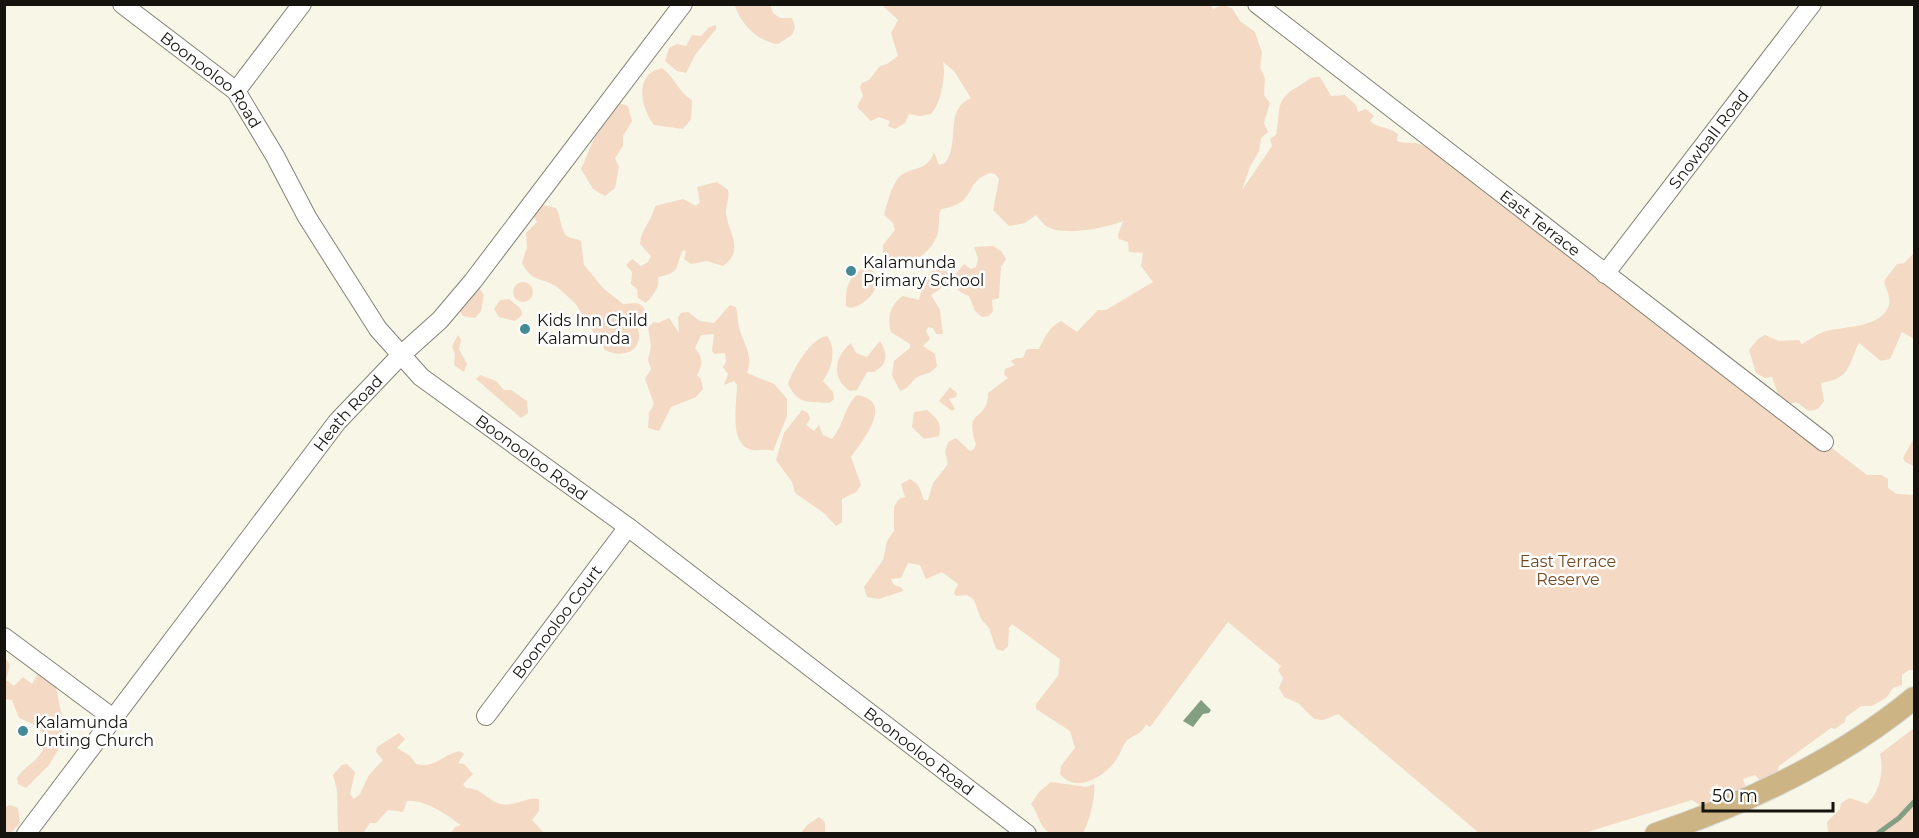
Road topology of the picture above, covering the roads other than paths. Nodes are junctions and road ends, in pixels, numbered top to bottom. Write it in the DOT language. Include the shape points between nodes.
graph roads {
  1 [pos="122,4"];
  2 [pos="302,4"];
  3 [pos="683,4"];
  4 [pos="1812,4"];
  5 [pos="1268,8"];
  6 [pos="236,91"];
  7 [pos="1605,274"];
  8 [pos="401,355"];
  9 [pos="1824,442"];
  10 [pos="628,527"];
  11 [pos="4,637"];
  12 [pos="1914,698"];
  13 [pos="486,716"];
  14 [pos="113,718"];
  15 [pos="26,834"];
  16 [pos="1027,834"];
  17 [pos="1656,834"];
  1 -- 6 [label="street, Boonooloo Road"];
  2 -- 6 [label="street"];
  3 -- 8 [label="street, Heath Road" via="473,281 440,320"];
  4 -- 7 [label="street, Snowball Road"];
  5 -- 7 [label="street, East Terrace"];
  6 -- 8 [label="street, Boonooloo Road" via="307,217 378,329"];
  7 -- 9 [label="street, East Terrace"];
  8 -- 10 [label="street, Boonooloo Road" via="449,400"];
  8 -- 14 [label="street, Heath Road" via="337,422"];
  10 -- 13 [label="street, Boonooloo Court"];
  10 -- 16 [label="street, Boonooloo Road"];
  11 -- 14 [label="street"];
  12 -- 17 [label="main road" via="1842,748 1781,782"];
  14 -- 15 [label="street, Heath Road"];
}
